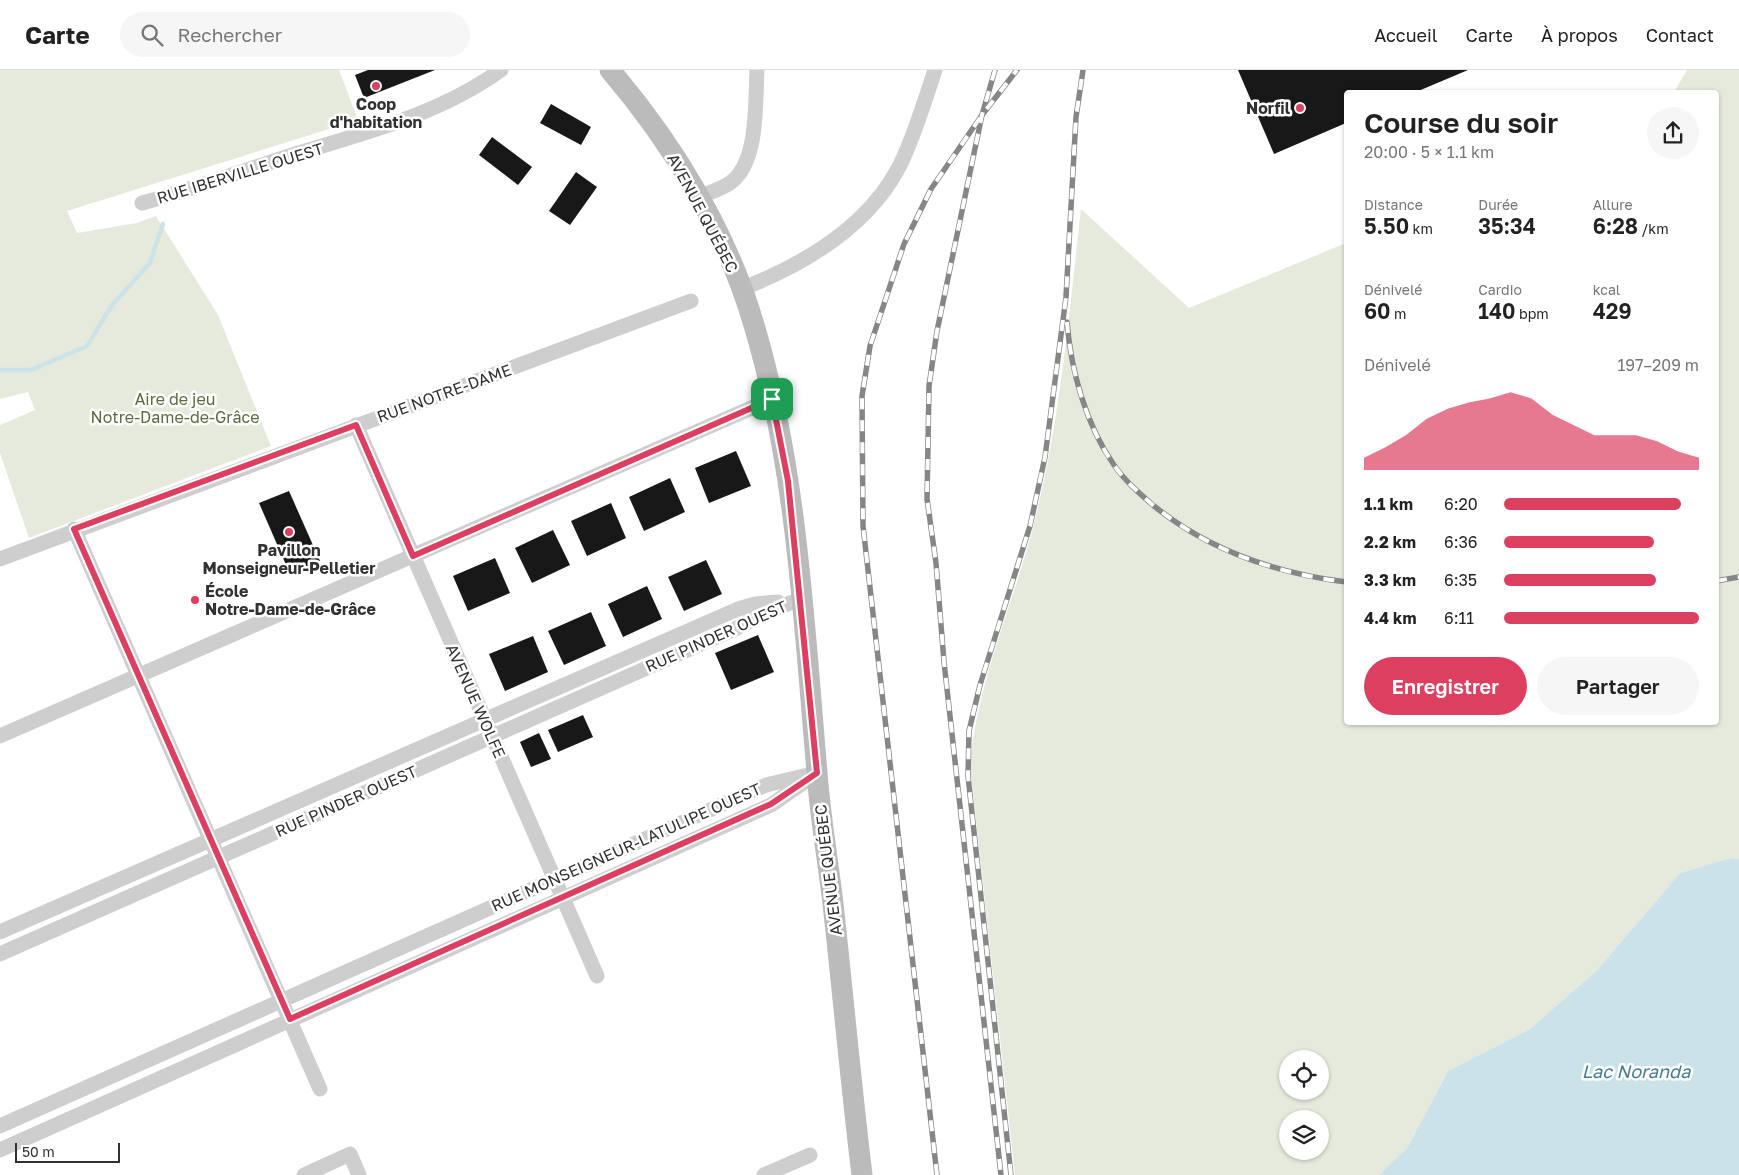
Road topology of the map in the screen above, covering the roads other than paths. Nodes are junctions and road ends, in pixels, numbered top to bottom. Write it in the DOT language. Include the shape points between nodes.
graph roads {
  1 [pos="501,70"];
  2 [pos="610,70"];
  3 [pos="757,70"];
  4 [pos="934,70"];
  5 [pos="698,197"];
  6 [pos="142,203"];
  7 [pos="741,289"];
  8 [pos="691,301"];
  9 [pos="772,399"];
  10 [pos="356,425"];
  11 [pos="74,529"];
  12 [pos="413,556"];
  13 [pos="0,559"];
  14 [pos="801,599"];
  15 [pos="138,676"];
  16 [pos="484,720"];
  17 [pos="0,736"];
  18 [pos="491,736"];
  19 [pos="817,773"];
  20 [pos="210,840"];
  21 [pos="218,858"];
  22 [pos="555,879"];
  23 [pos="563,897"];
  24 [pos="0,932"];
  25 [pos="0,954"];
  26 [pos="597,976"];
  27 [pos="282,999"];
  28 [pos="290,1019"];
  29 [pos="320,1089"];
  30 [pos="0,1126"];
  31 [pos="0,1150"];
  32 [pos="810,1155"];
  33 [pos="304,1175"];
  34 [pos="359,1175"];
  35 [pos="764,1175"];
  36 [pos="862,1175"];
  1 -- 6 [label="street, RUE IBERVILLE OUEST" via="446,104 387,127"];
  2 -- 5 [label="main road, AVENUE QUÉBEC" via="650,120"];
  3 -- 5 [label="street" via="753,138 744,167 730,183"];
  4 -- 7 [label="street" via="899,167 855,225 806,258"];
  5 -- 7 [label="main road, AVENUE QUÉBEC"];
  7 -- 9 [label="main road, AVENUE QUÉBEC" via="754,323"];
  8 -- 10 [label="street, RUE NOTRE-DAME"];
  9 -- 12 [label="street"];
  9 -- 14 [label="main road, AVENUE QUÉBEC" via="788,481"];
  10 -- 11 [label="street, RUE NOTRE-DAME"];
  10 -- 12 [label="street, AVENUE WOLFE"];
  11 -- 13 [label="street, RUE NOTRE-DAME"];
  11 -- 15 [label="street"];
  12 -- 15 [label="street"];
  12 -- 16 [label="street, AVENUE WOLFE"];
  14 -- 16 [label="street, RUE PINDER OUEST" via="738,609"];
  14 -- 18 [label="street, RUE PINDER OUEST" via="771,609 735,630"];
  14 -- 19 [label="main road, AVENUE QUÉBEC"];
  15 -- 17 [label="street"];
  15 -- 20 [label="street"];
  16 -- 18 [label="street, AVENUE WOLFE"];
  16 -- 20 [label="street, RUE PINDER OUEST"];
  18 -- 21 [label="street, RUE PINDER OUEST"];
  18 -- 22 [label="street, AVENUE WOLFE"];
  19 -- 22 [label="street, RUE MONSEIGNEUR-LATULIPE OUEST" via="766,785"];
  19 -- 23 [label="street, RUE MONSEIGNEUR-LATULIPE OUEST" via="771,804"];
  19 -- 36 [label="main road, AVENUE QUÉBEC"];
  20 -- 21 [label="street"];
  20 -- 24 [label="street, RUE PINDER OUEST"];
  21 -- 25 [label="street, RUE PINDER OUEST"];
  21 -- 27 [label="street"];
  22 -- 23 [label="street, AVENUE WOLFE"];
  22 -- 27 [label="street, RUE MONSEIGNEUR-LATULIPE OUEST"];
  23 -- 26 [label="street, AVENUE WOLFE"];
  23 -- 28 [label="street, RUE MONSEIGNEUR-LATULIPE OUEST"];
  27 -- 28 [label="street"];
  27 -- 30 [label="street, RUE MONSEIGNEUR-LATULIPE OUEST"];
  28 -- 29 [label="street"];
  28 -- 31 [label="street, RUE MONSEIGNEUR-LATULIPE OUEST"];
  32 -- 35 [label="street"];
  33 -- 34 [label="street" via="350,1154"];
}
